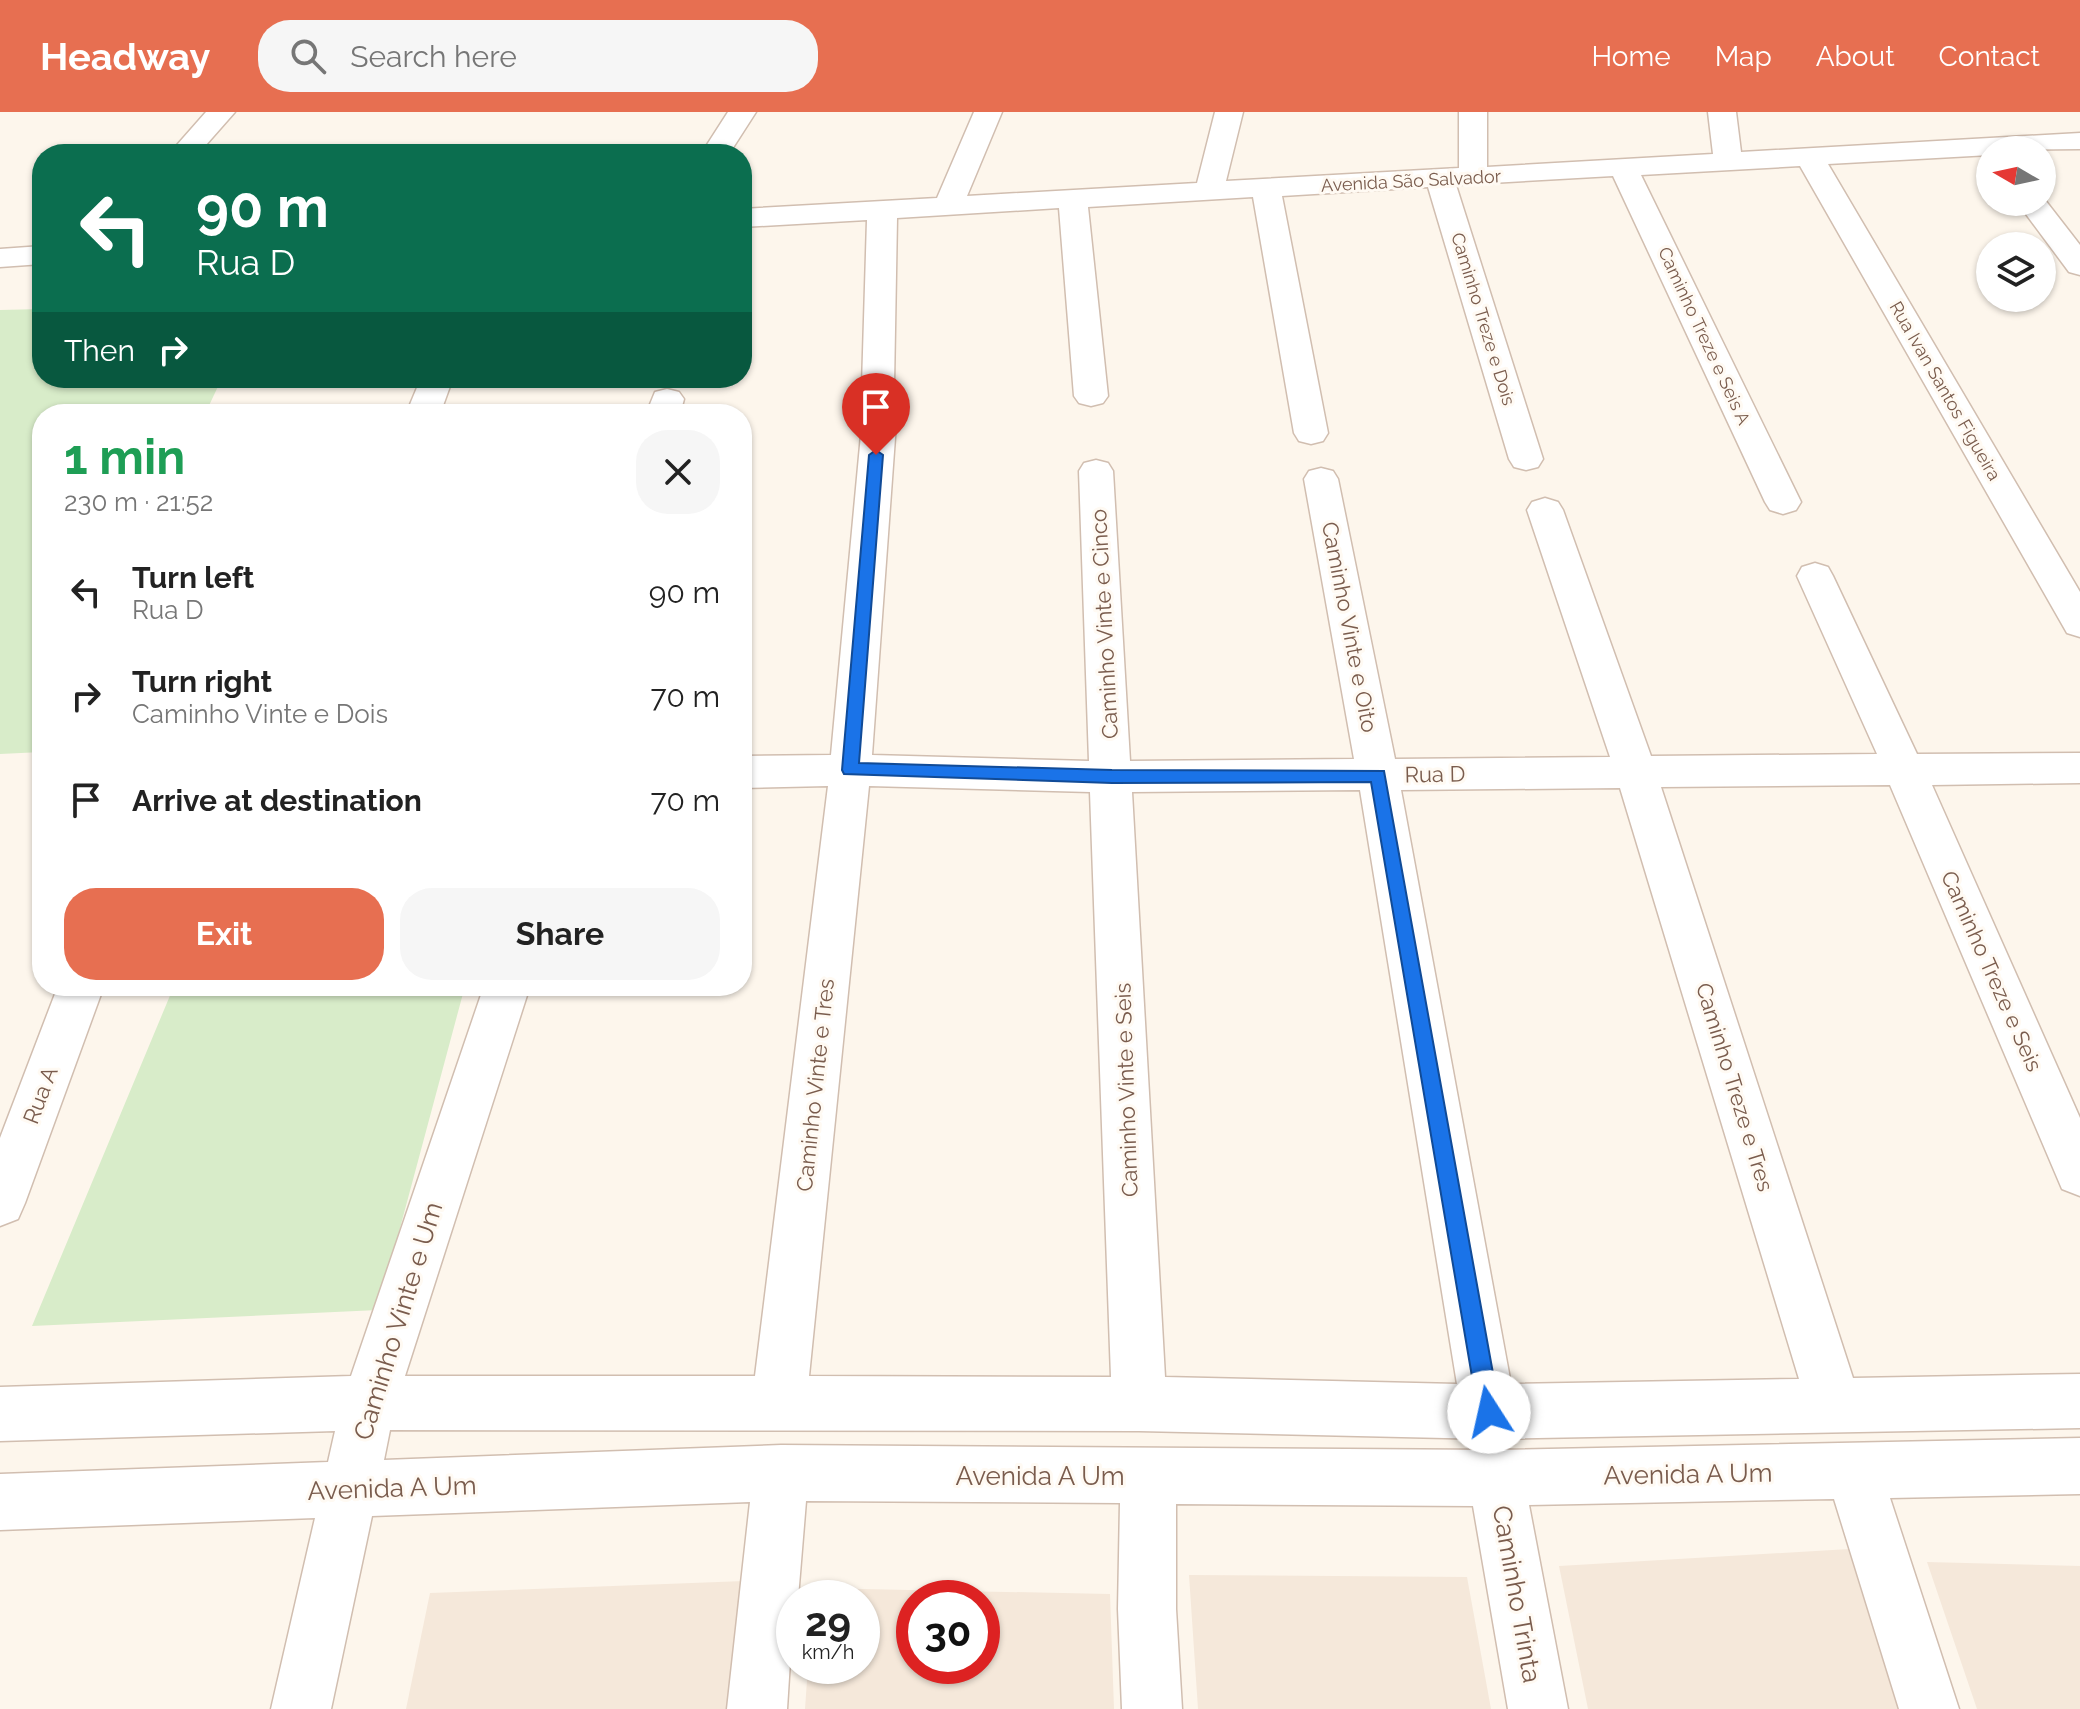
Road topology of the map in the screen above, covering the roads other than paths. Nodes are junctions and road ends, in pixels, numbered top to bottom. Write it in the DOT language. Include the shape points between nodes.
graph roads {
  1 [pos="221,112"];
  2 [pos="742,112"];
  3 [pos="988,112"];
  4 [pos="1229,112"];
  5 [pos="1473,112"];
  6 [pos="1722,112"];
  7 [pos="1976,141"];
  8 [pos="2056,141"];
  9 [pos="2080,141"];
  10 [pos="192,144"];
  11 [pos="721,144"];
  12 [pos="1810,158"];
  13 [pos="1728,163"];
  14 [pos="1624,169"];
  15 [pos="1474,177"];
  16 [pos="1440,179"];
  17 [pos="1266,189"];
  18 [pos="1209,193"];
  19 [pos="1073,198"];
  20 [pos="948,206"];
  21 [pos="882,212"];
  22 [pos="2042,216"];
  23 [pos="752,218"];
  24 [pos="32,256"];
  25 [pos="0,258"];
  26 [pos="2080,266"];
  27 [pos="878,385"];
  28 [pos="1091,396"];
  29 [pos="879,424"];
  30 [pos="1311,433"];
  31 [pos="1526,459"];
  32 [pos="1096,471"];
  33 [pos="1321,479"];
  34 [pos="1783,502"];
  35 [pos="1545,510"];
  36 [pos="1815,576"];
  37 [pos="2080,624"];
  38 [pos="2080,768"];
  39 [pos="1904,769"];
  40 [pos="850,770"];
  41 [pos="1635,770"];
  42 [pos="752,772"];
  43 [pos="1378,776"];
  44 [pos="1112,777"];
  45 [pos="77,996"];
  46 [pos="504,996"];
  47 [pos="2080,1173"];
  48 [pos="0,1203"];
  49 [pos="779,1401"];
  50 [pos="2080,1401"];
  51 [pos="369,1403"];
  52 [pos="1139,1404"];
  53 [pos="1834,1404"];
  54 [pos="1489,1412"];
  55 [pos="0,1414"];
  56 [pos="2080,1466"];
  57 [pos="1853,1470"];
  58 [pos="781,1473"];
  59 [pos="1148,1476"];
  60 [pos="1496,1478"];
  61 [pos="349,1489"];
  62 [pos="0,1502"];
  63 [pos="301,1709"];
  64 [pos="757,1709"];
  65 [pos="1152,1709"];
  66 [pos="1538,1709"];
  67 [pos="1929,1709"];
  1 -- 10 [label="street"];
  2 -- 11 [label="street"];
  3 -- 20 [label="street"];
  4 -- 18 [label="street"];
  5 -- 15 [label="street"];
  6 -- 13 [label="street"];
  7 -- 12 [label="street, Avenida São Salvador"];
  8 -- 9 [label="street, Avenida São Salvador"];
  12 -- 13 [label="street, Avenida São Salvador"];
  12 -- 37 [label="street, Rua Ivan Santos Figueira"];
  13 -- 14 [label="street, Avenida São Salvador"];
  14 -- 15 [label="street, Avenida São Salvador"];
  14 -- 34 [label="street, Caminho Treze e Seis A"];
  15 -- 16 [label="street, Avenida São Salvador"];
  16 -- 17 [label="street, Avenida São Salvador"];
  16 -- 31 [label="street, Caminho Treze e Dois"];
  17 -- 18 [label="street, Avenida São Salvador"];
  17 -- 30 [label="street"];
  18 -- 19 [label="street, Avenida São Salvador"];
  19 -- 20 [label="street, Avenida São Salvador"];
  19 -- 28 [label="street"];
  20 -- 21 [label="street, Avenida São Salvador"];
  21 -- 23 [label="street, Avenida São Salvador"];
  21 -- 27 [label="street"];
  22 -- 26 [label="street"];
  24 -- 25 [label="street"];
  29 -- 40 [label="street, Caminho Vinte e Tres"];
  32 -- 44 [label="street, Caminho Vinte e Cinco"];
  33 -- 43 [label="street, Caminho Vinte e Oito"];
  35 -- 41 [label="street"];
  36 -- 39 [label="street"];
  38 -- 39 [label="street, Rua D"];
  39 -- 41 [label="street, Rua D"];
  39 -- 47 [label="street, Caminho Treze e Seis"];
  40 -- 42 [label="street, Rua D"];
  40 -- 44 [label="street, Rua D"];
  40 -- 49 [label="street, Caminho Vinte e Tres"];
  41 -- 43 [label="street, Rua D"];
  41 -- 53 [label="street, Caminho Treze e Tres"];
  43 -- 44 [label="street, Rua D"];
  43 -- 54 [label="street, Caminho Vinte e Oito"];
  44 -- 52 [label="street, Caminho Vinte e Seis"];
  45 -- 48 [label="street, Rua A"];
  46 -- 51 [label="street, Caminho Vinte e Um"];
  49 -- 51 [label="street"];
  49 -- 52 [label="street"];
  50 -- 53 [label="street"];
  51 -- 55 [label="street"];
  51 -- 61 [label="street, Caminho Vinte e Um"];
  52 -- 54 [label="street"];
  53 -- 54 [label="street"];
  56 -- 57 [label="street, Avenida A Um"];
  57 -- 60 [label="street, Avenida A Um"];
  57 -- 67 [label="street"];
  58 -- 59 [label="street, Avenida A Um"];
  58 -- 61 [label="street, Avenida A Um"];
  58 -- 64 [label="street"];
  59 -- 60 [label="street, Avenida A Um"];
  59 -- 65 [label="street"];
  60 -- 66 [label="street, Caminho Trinta"];
  61 -- 62 [label="street, Avenida A Um"];
  61 -- 63 [label="street, Caminho Vinte e Um"];
}
